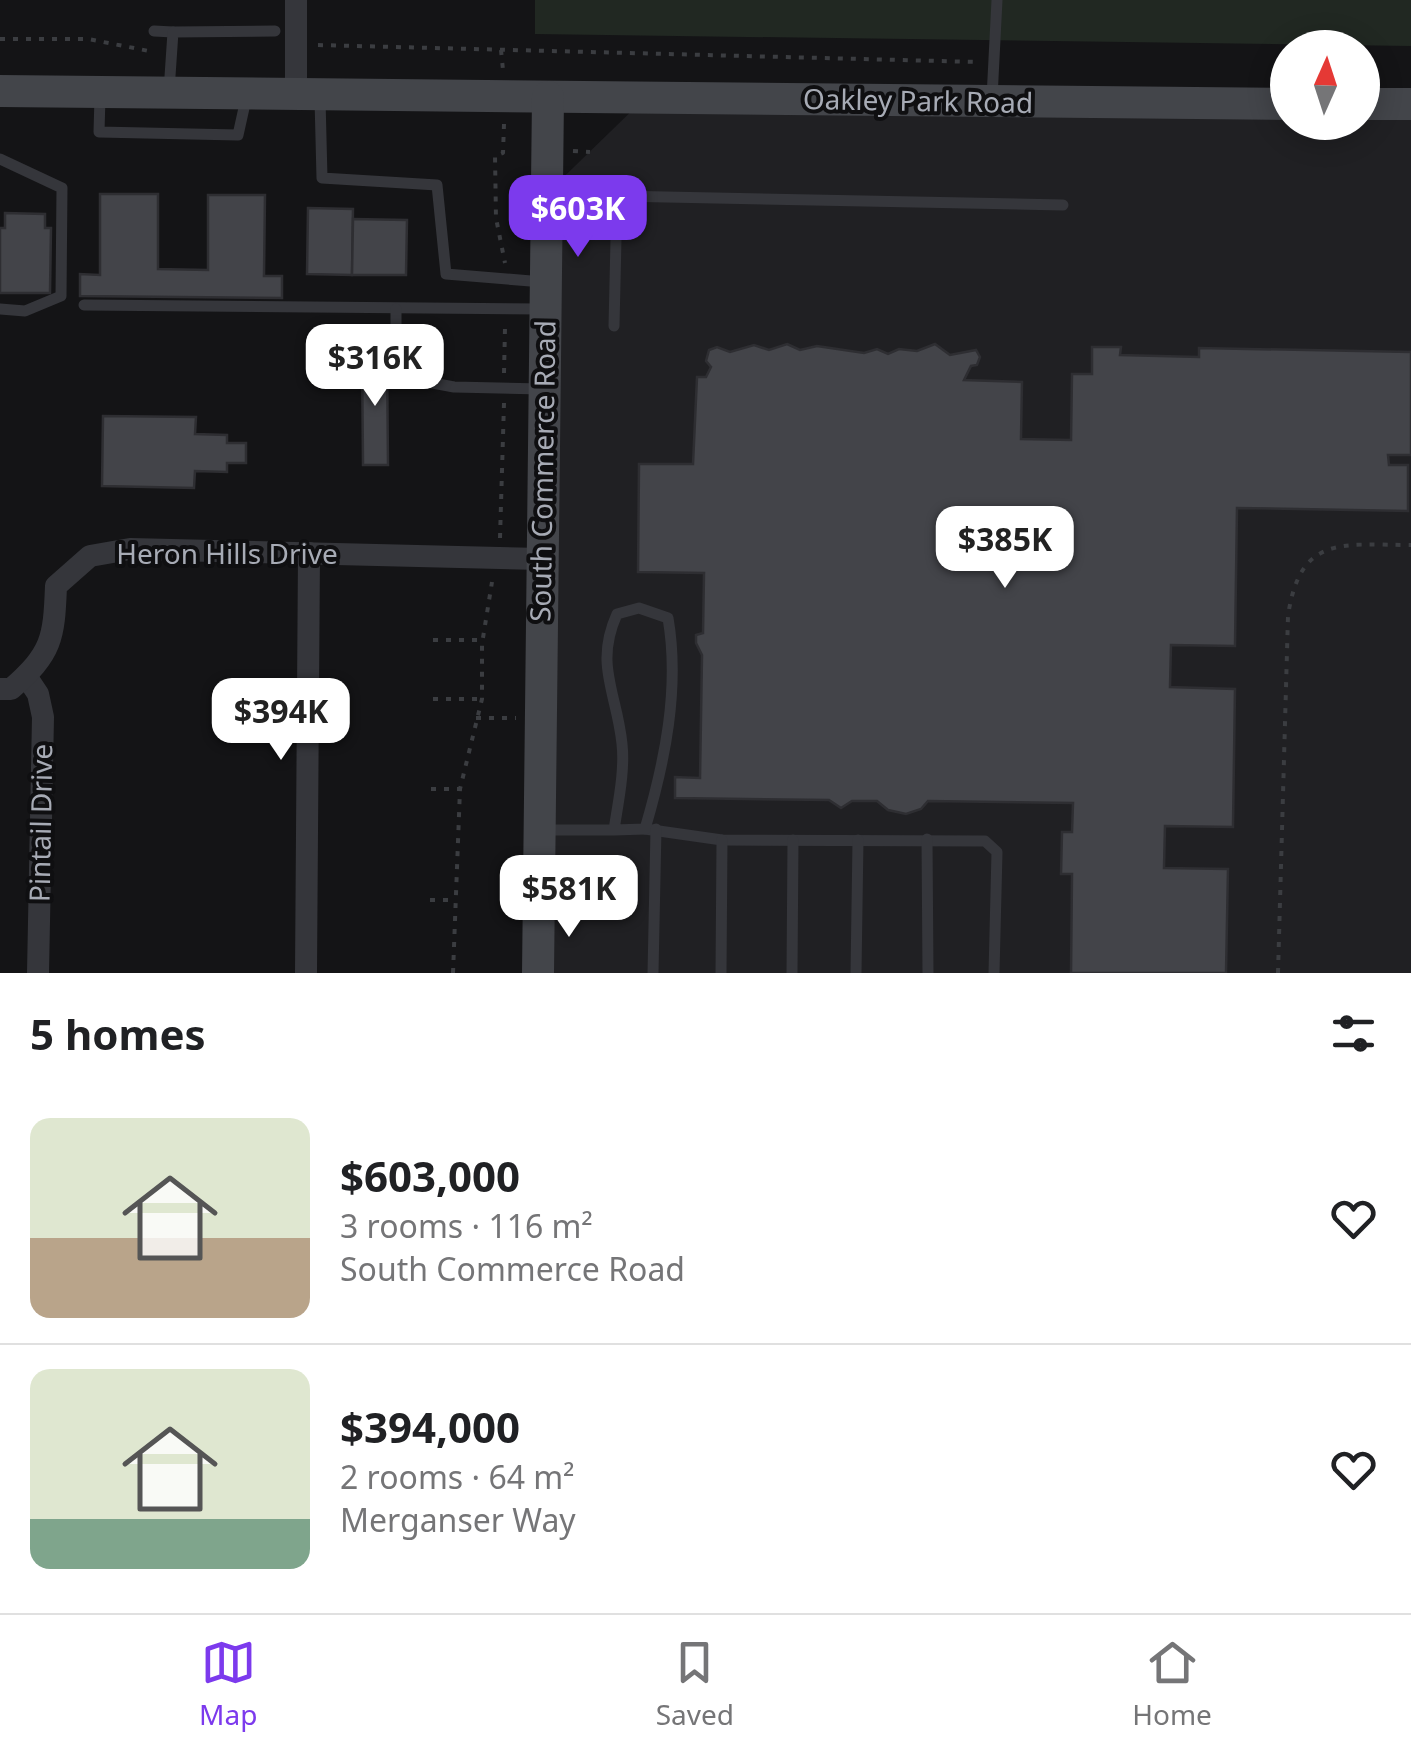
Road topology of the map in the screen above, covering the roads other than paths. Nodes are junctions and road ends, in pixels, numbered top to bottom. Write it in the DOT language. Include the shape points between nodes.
graph roads {
  1 [pos="296,0"];
  2 [pos="992,2"];
  3 [pos="275,31"];
  4 [pos="154,32"];
  5 [pos="172,32"];
  6 [pos="0,91"];
  7 [pos="169,91"];
  8 [pos="100,92"];
  9 [pos="247,94"];
  10 [pos="308,94"];
  11 [pos="548,97"];
  12 [pos="992,102"];
  13 [pos="1270,104"];
  14 [pos="1380,104"];
  15 [pos="1411,104"];
  16 [pos="0,159"];
  17 [pos="1063,205"];
  18 [pos="546,296"];
  19 [pos="84,305"];
  20 [pos="0,309"];
  21 [pos="396,309"];
  22 [pos="614,326"];
  23 [pos="546,389"];
  24 [pos="309,553"];
  25 [pos="541,559"];
  26 [pos="26,676"];
  27 [pos="0,689"];
  28 [pos="651,829"];
  29 [pos="540,830"];
  30 [pos="614,830"];
  31 [pos="928,839"];
  32 [pos="722,840"];
  33 [pos="792,840"];
  34 [pos="858,840"];
  35 [pos="38,973"];
  36 [pos="306,973"];
  37 [pos="538,973"];
  38 [pos="653,973"];
  39 [pos="721,973"];
  40 [pos="792,973"];
  41 [pos="856,973"];
  42 [pos="928,973"];
  43 [pos="994,973"];
  1 -- 10 [label="street" via="296,44"];
  2 -- 12 [label="lane"];
  3 -- 5 [label="lane"];
  4 -- 5 [label="lane"];
  5 -- 7 [label="lane"];
  6 -- 8 [label="street"];
  7 -- 8 [label="street"];
  7 -- 9 [label="street"];
  8 -- 9 [label="lane" via="99,132 238,135"];
  9 -- 10 [label="street"];
  10 -- 11 [label="street"];
  10 -- 18 [label="lane" via="322,178 436,185 446,274 505,279"];
  11 -- 12 [label="street, Oakley Park Road"];
  11 -- 18 [label="street, South Commerce Road"];
  12 -- 13 [label="street, Oakley Park Road"];
  14 -- 15 [label="street"];
  16 -- 20 [label="lane" via="62,188 61,296 25,311"];
  17 -- 22 [label="lane" via="617,196"];
  18 -- 21 [label="lane" via="505,309"];
  18 -- 23 [label="street, South Commerce Road"];
  19 -- 21 [label="lane"];
  21 -- 23 [label="lane" via="396,342 410,379"];
  23 -- 25 [label="street, South Commerce Road"];
  24 -- 25 [label="street, Heron Hills Drive"];
  24 -- 26 [label="street, Heron Hills Drive" via="130,549 90,556 56,586 54,634 42,662"];
  24 -- 36 [label="street"];
  25 -- 29 [label="street, South Commerce Road"];
  26 -- 27 [label="street, Heron Hills Drive"];
  26 -- 35 [label="street, Pintail Drive" via="42,718"];
  28 -- 30 [label="lane"];
  28 -- 30 [label="lane" via="670,718 673,645 668,618 639,608 618,614 606,638 623,744"];
  28 -- 32 [label="lane"];
  28 -- 38 [label="lane"];
  29 -- 30 [label="lane"];
  29 -- 37 [label="street, South Commerce Road"];
  31 -- 34 [label="lane"];
  31 -- 42 [label="lane"];
  31 -- 43 [label="lane" via="984,841 997,852"];
  32 -- 33 [label="lane"];
  32 -- 39 [label="lane"];
  33 -- 34 [label="lane"];
  33 -- 40 [label="lane"];
  34 -- 41 [label="lane"];
}
